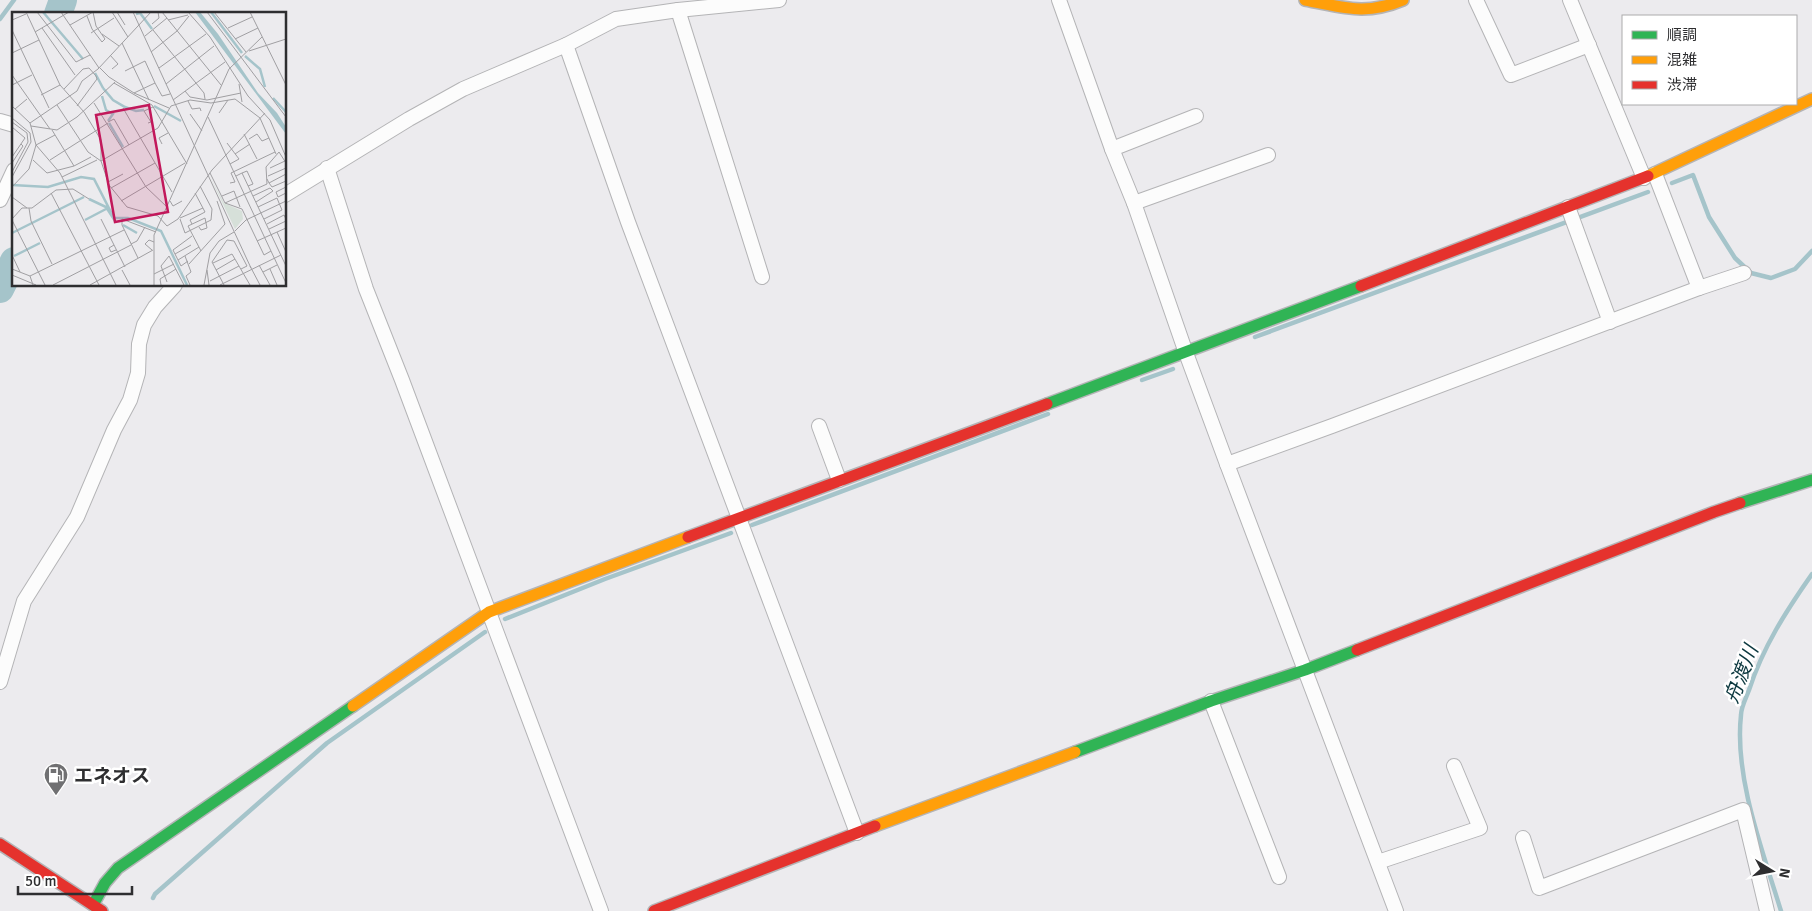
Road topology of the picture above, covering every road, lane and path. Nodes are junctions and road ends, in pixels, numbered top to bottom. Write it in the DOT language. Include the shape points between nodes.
graph roads {
  1 [pos="779,0"];
  2 [pos="1059,0"];
  3 [pos="1305,0"];
  4 [pos="1402,0"];
  5 [pos="1476,0"];
  6 [pos="1570,0"];
  7 [pos="678,10"];
  8 [pos="566,45"];
  9 [pos="1589,45"];
  10 [pos="1812,99"];
  11 [pos="1196,116"];
  12 [pos="1112,149"];
  13 [pos="1268,155"];
  14 [pos="327,168"];
  15 [pos="12,174"];
  16 [pos="1649,176"];
  17 [pos="286,194"];
  18 [pos="0,200"];
  19 [pos="1134,203"];
  20 [pos="1568,207"];
  21 [pos="1744,273"];
  22 [pos="762,276"];
  23 [pos="174,286"];
  24 [pos="1699,288"];
  25 [pos="1610,322"];
  26 [pos="1186,354"];
  27 [pos="819,426"];
  28 [pos="1227,464"];
  29 [pos="839,480"];
  30 [pos="1812,480"];
  31 [pos="738,517"];
  32 [pos="489,612"];
  33 [pos="1305,670"];
  34 [pos="0,682"];
  35 [pos="1211,701"];
  36 [pos="1454,766"];
  37 [pos="857,833"];
  38 [pos="1523,838"];
  39 [pos="0,844"];
  40 [pos="1378,862"];
  41 [pos="1279,877"];
  42 [pos="97,908"];
  43 [pos="601,911"];
  44 [pos="654,911"];
  45 [pos="1396,911"];
  46 [pos="1767,911"];
  1 -- 7 [label="street"];
  2 -- 12 [label="street"];
  3 -- 4 [label="street" via="1356,10 1386,7"];
  5 -- 9 [label="street" via="1511,75"];
  6 -- 9 [label="street"];
  7 -- 8 [label="street" via="616,19"];
  7 -- 22 [label="street"];
  8 -- 14 [label="street" via="463,89"];
  8 -- 31 [label="street"];
  9 -- 16 [label="street"];
  10 -- 16 [label="street"];
  11 -- 12 [label="street"];
  12 -- 19 [label="street"];
  13 -- 19 [label="street"];
  14 -- 17 [label="street"];
  14 -- 32 [label="street" via="366,289"];
  15 -- 18 [label="street"];
  16 -- 20 [label="street"];
  16 -- 24 [label="street"];
  19 -- 26 [label="street"];
  20 -- 25 [label="street"];
  20 -- 26 [label="street"];
  21 -- 24 [label="street"];
  23 -- 34 [label="street" via="144,325 139,344 138,373 130,400 78,517 24,601"];
  24 -- 25 [label="street"];
  25 -- 28 [label="street"];
  26 -- 28 [label="street"];
  26 -- 29 [label="street"];
  27 -- 29 [label="street"];
  28 -- 33 [label="street"];
  29 -- 31 [label="street"];
  30 -- 33 [label="street" via="1714,512"];
  31 -- 32 [label="street"];
  31 -- 37 [label="street"];
  32 -- 42 [label="street" via="118,868 105,883"];
  32 -- 43 [label="street"];
  33 -- 35 [label="street"];
  33 -- 40 [label="street"];
  35 -- 37 [label="street"];
  35 -- 41 [label="street"];
  36 -- 40 [label="street" via="1480,828"];
  37 -- 44 [label="street"];
  38 -- 46 [label="street" via="1538,888 1743,810"];
  39 -- 42 [label="street"];
  40 -- 45 [label="street"];
}
